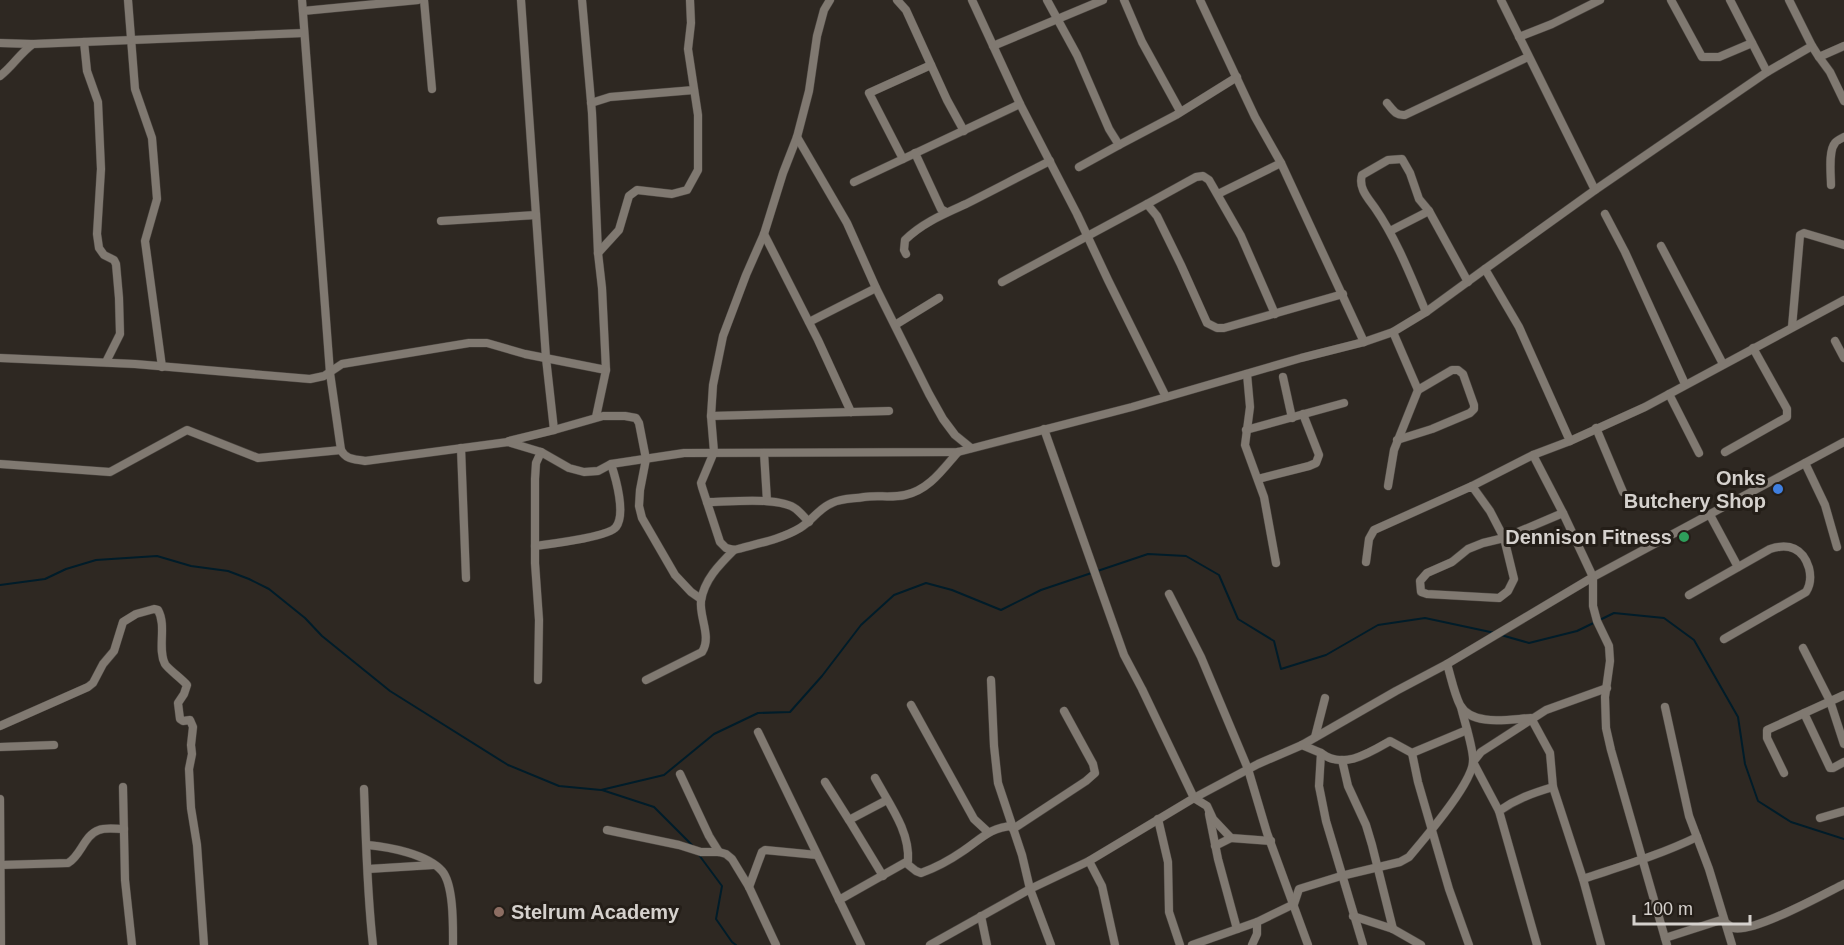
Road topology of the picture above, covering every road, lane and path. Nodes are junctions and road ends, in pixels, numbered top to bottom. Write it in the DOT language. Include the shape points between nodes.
graph roads {
  1 [pos="128,0"];
  2 [pos="302,0"];
  3 [pos="418,0"];
  4 [pos="424,0"];
  5 [pos="521,0"];
  6 [pos="582,0"];
  7 [pos="690,0"];
  8 [pos="830,0"];
  9 [pos="897,0"];
  10 [pos="972,0"];
  11 [pos="1047,0"];
  12 [pos="1103,0"];
  13 [pos="1124,0"];
  14 [pos="1200,0"];
  15 [pos="1501,0"];
  16 [pos="1671,0"];
  17 [pos="1730,0"];
  18 [pos="1789,0"];
  19 [pos="1597,1"];
  20 [pos="303,11"];
  21 [pos="1058,20"];
  22 [pos="304,33"];
  23 [pos="1519,37"];
  24 [pos="132,40"];
  25 [pos="84,42"];
  26 [pos="0,43"];
  27 [pos="1752,43"];
  28 [pos="33,44"];
  29 [pos="1812,45"];
  30 [pos="993,46"];
  31 [pos="1844,46"];
  32 [pos="1528,57"];
  33 [pos="1820,57"];
  34 [pos="931,65"];
  35 [pos="1767,72"];
  36 [pos="0,76"];
  37 [pos="1237,77"];
  38 [pos="432,89"];
  39 [pos="694,90"];
  40 [pos="1844,101"];
  41 [pos="591,103"];
  42 [pos="1388,103"];
  43 [pos="1020,104"];
  44 [pos="1180,111"];
  45 [pos="964,131"];
  46 [pos="797,137"];
  47 [pos="1844,137"];
  48 [pos="1119,145"];
  49 [pos="915,153"];
  50 [pos="903,159"];
  51 [pos="1050,161"];
  52 [pos="1281,163"];
  53 [pos="1079,167"];
  54 [pos="854,182"];
  55 [pos="1831,185"];
  56 [pos="1595,190"];
  57 [pos="1218,194"];
  58 [pos="1147,204"];
  59 [pos="1429,211"];
  60 [pos="946,212"];
  61 [pos="1605,214"];
  62 [pos="536,215"];
  63 [pos="441,221"];
  64 [pos="1390,231"];
  65 [pos="764,234"];
  66 [pos="1087,236"];
  67 [pos="1844,245"];
  68 [pos="1661,246"];
  69 [pos="598,252"];
  70 [pos="906,254"];
  71 [pos="1485,269"];
  72 [pos="1002,282"];
  73 [pos="1467,282"];
  74 [pos="876,288"];
  75 [pos="1342,294"];
  76 [pos="939,298"];
  77 [pos="1844,300"];
  78 [pos="1426,312"];
  79 [pos="1275,314"];
  80 [pos="809,322"];
  81 [pos="895,325"];
  82 [pos="1792,327"];
  83 [pos="1393,332"];
  84 [pos="1835,341"];
  85 [pos="1364,342"];
  86 [pos="1753,348"];
  87 [pos="0,358"];
  88 [pos="546,358"];
  89 [pos="1844,358"];
  90 [pos="106,362"];
  91 [pos="1723,364"];
  92 [pos="162,367"];
  93 [pos="606,370"];
  94 [pos="330,373"];
  95 [pos="1247,374"];
  96 [pos="1283,376"];
  97 [pos="1685,384"];
  98 [pos="1418,390"];
  99 [pos="1669,394"];
  100 [pos="1166,397"];
  101 [pos="1344,403"];
  102 [pos="889,411"];
  103 [pos="851,412"];
  104 [pos="1303,414"];
  105 [pos="711,416"];
  106 [pos="596,417"];
  107 [pos="1292,418"];
  108 [pos="1596,428"];
  109 [pos="1044,429"];
  110 [pos="554,430"];
  111 [pos="1246,430"];
  112 [pos="1397,440"];
  113 [pos="1570,441"];
  114 [pos="508,442"];
  115 [pos="1844,442"];
  116 [pos="460,448"];
  117 [pos="971,448"];
  118 [pos="341,450"];
  119 [pos="541,452"];
  120 [pos="714,452"];
  121 [pos="958,452"];
  122 [pos="1725,452"];
  123 [pos="764,453"];
  124 [pos="1699,453"];
  125 [pos="1533,455"];
  126 [pos="646,459"];
  127 [pos="1805,463"];
  128 [pos="0,464"];
  129 [pos="611,464"];
  130 [pos="1258,479"];
  131 [pos="1388,486"];
  132 [pos="1472,486"];
  133 [pos="1623,492"];
  134 [pos="768,501"];
  135 [pos="707,502"];
  136 [pos="1563,513"];
  137 [pos="1710,515"];
  138 [pos="809,522"];
  139 [pos="1504,538"];
  140 [pos="535,546"];
  141 [pos="1837,547"];
  142 [pos="734,550"];
  143 [pos="1366,562"];
  144 [pos="1276,563"];
  145 [pos="1738,567"];
  146 [pos="1593,577"];
  147 [pos="466,578"];
  148 [pos="1169,594"];
  149 [pos="1689,595"];
  150 [pos="701,599"];
  151 [pos="1724,639"];
  152 [pos="1803,648"];
  153 [pos="1447,664"];
  154 [pos="646,680"];
  155 [pos="992,680"];
  156 [pos="538,681"];
  157 [pos="1607,687"];
  158 [pos="1844,695"];
  159 [pos="1324,698"];
  160 [pos="1830,701"];
  161 [pos="911,705"];
  162 [pos="1461,706"];
  163 [pos="1665,707"];
  164 [pos="1064,711"];
  165 [pos="1804,713"];
  166 [pos="1531,718"];
  167 [pos="0,726"];
  168 [pos="1467,730"];
  169 [pos="758,732"];
  170 [pos="1315,737"];
  171 [pos="1844,744"];
  172 [pos="54,745"];
  173 [pos="1302,746"];
  174 [pos="0,747"];
  175 [pos="1321,753"];
  176 [pos="1412,753"];
  177 [pos="1342,760"];
  178 [pos="1473,762"];
  179 [pos="1844,762"];
  180 [pos="1248,769"];
  181 [pos="1784,773"];
  182 [pos="680,774"];
  183 [pos="876,778"];
  184 [pos="825,782"];
  185 [pos="123,787"];
  186 [pos="1553,787"];
  187 [pos="364,789"];
  188 [pos="1194,798"];
  189 [pos="0,799"];
  190 [pos="887,800"];
  191 [pos="1207,806"];
  192 [pos="1499,812"];
  193 [pos="1844,812"];
  194 [pos="1820,818"];
  195 [pos="1158,819"];
  196 [pos="849,820"];
  197 [pos="1013,827"];
  198 [pos="124,829"];
  199 [pos="1432,829"];
  200 [pos="607,830"];
  201 [pos="988,832"];
  202 [pos="1697,837"];
  203 [pos="1231,838"];
  204 [pos="1271,841"];
  205 [pos="368,844"];
  206 [pos="1215,846"];
  207 [pos="719,852"];
  208 [pos="818,855"];
  209 [pos="1643,860"];
  210 [pos="1089,861"];
  211 [pos="906,863"];
  212 [pos="0,865"];
  213 [pos="434,865"];
  214 [pos="368,869"];
  215 [pos="1379,871"];
  216 [pos="883,876"];
  217 [pos="1341,876"];
  218 [pos="1582,879"];
  219 [pos="1844,884"];
  220 [pos="749,886"];
  221 [pos="1030,889"];
  222 [pos="839,900"];
  223 [pos="1294,904"];
  224 [pos="981,916"];
  225 [pos="1353,916"];
  226 [pos="1257,922"];
  227 [pos="1726,922"];
  228 [pos="1237,929"];
  229 [pos="1393,929"];
  230 [pos="1666,941"];
  231 [pos="1,945"];
  232 [pos="132,945"];
  233 [pos="204,945"];
  234 [pos="373,945"];
  235 [pos="453,945"];
  236 [pos="776,945"];
  237 [pos="861,945"];
  238 [pos="930,945"];
  239 [pos="987,945"];
  240 [pos="1051,945"];
  241 [pos="1115,945"];
  242 [pos="1179,945"];
  243 [pos="1192,945"];
  244 [pos="1252,945"];
  245 [pos="1308,945"];
  246 [pos="1363,945"];
  247 [pos="1421,945"];
  248 [pos="1469,945"];
  249 [pos="1537,945"];
  250 [pos="1601,945"];
  251 [pos="1732,945"];
  1 -- 24 [label="street"];
  2 -- 20 [label="street"];
  3 -- 20 [label="street"];
  4 -- 38 [label="street"];
  5 -- 62 [label="street"];
  6 -- 41 [label="street"];
  7 -- 39 [label="street" via="688,49"];
  8 -- 46 [label="street" via="817,36"];
  9 -- 34 [label="street" via="906,10"];
  10 -- 30 [label="street"];
  11 -- 21 [label="street"];
  12 -- 21 [label="street"];
  13 -- 44 [label="street"];
  14 -- 37 [label="street"];
  15 -- 23 [label="street"];
  16 -- 27 [label="street" via="1702,57 1719,57"];
  17 -- 27 [label="street"];
  18 -- 29 [label="street"];
  19 -- 23 [label="street"];
  20 -- 22 [label="street"];
  21 -- 30 [label="street"];
  21 -- 48 [label="street"];
  22 -- 24 [label="street"];
  22 -- 94 [label="street"];
  23 -- 32 [label="street"];
  24 -- 25 [label="street"];
  24 -- 92 [label="street" via="135,88 152,138 157,199 145,241"];
  25 -- 28 [label="street"];
  25 -- 90 [label="street" via="87,71 98,102 101,169 97,234 100,252 116,264 119,298 120,334"];
  26 -- 28 [label="street"];
  27 -- 35 [label="street"];
  28 -- 36 [label="street"];
  29 -- 33 [label="street"];
  29 -- 35 [label="street"];
  30 -- 43 [label="street"];
  31 -- 33 [label="street"];
  32 -- 42 [label="street" via="1406,115 1395,114"];
  32 -- 56 [label="street"];
  33 -- 40 [label="street"];
  34 -- 45 [label="street"];
  34 -- 50 [label="street" via="869,93"];
  35 -- 56 [label="street"];
  37 -- 44 [label="street"];
  37 -- 52 [label="street"];
  39 -- 41 [label="street" via="610,97"];
  39 -- 69 [label="street" via="698,170 687,190 672,194 638,190 629,196 619,230"];
  41 -- 69 [label="street"];
  43 -- 45 [label="street"];
  43 -- 51 [label="street"];
  44 -- 48 [label="street"];
  45 -- 49 [label="street"];
  46 -- 65 [label="street"];
  46 -- 74 [label="street" via="847,223"];
  47 -- 55 [label="street" via="1833,147"];
  48 -- 53 [label="street"];
  49 -- 50 [label="street"];
  49 -- 60 [label="street" via="941,209"];
  50 -- 54 [label="street"];
  51 -- 60 [label="street"];
  51 -- 66 [label="street"];
  52 -- 57 [label="street"];
  52 -- 75 [label="street"];
  56 -- 71 [label="street"];
  57 -- 58 [label="street" via="1203,176"];
  57 -- 79 [label="street"];
  58 -- 66 [label="street"];
  58 -- 79 [label="street" via="1157,216 1207,323 1224,328"];
  59 -- 64 [label="street"];
  59 -- 64 [label="street" via="1419,199 1402,159 1388,160 1361,179 1364,192"];
  59 -- 73 [label="street"];
  60 -- 70 [label="street" via="912,232 905,240"];
  61 -- 97 [label="street"];
  62 -- 63 [label="street"];
  62 -- 88 [label="street"];
  64 -- 78 [label="street"];
  65 -- 80 [label="street"];
  65 -- 105 [label="street" via="723,336"];
  66 -- 72 [label="street"];
  66 -- 100 [label="street"];
  67 -- 82 [label="street" via="1811,234 1800,236"];
  68 -- 91 [label="street"];
  69 -- 93 [label="street"];
  71 -- 73 [label="street"];
  71 -- 113 [label="street" via="1519,327"];
  73 -- 78 [label="street"];
  74 -- 80 [label="street"];
  74 -- 81 [label="street"];
  75 -- 79 [label="street"];
  75 -- 85 [label="street"];
  76 -- 81 [label="street"];
  77 -- 82 [label="street"];
  78 -- 83 [label="street"];
  80 -- 103 [label="street"];
  81 -- 117 [label="street" via="943,419"];
  82 -- 86 [label="street"];
  83 -- 85 [label="street"];
  83 -- 98 [label="street"];
  84 -- 89 [label="street"];
  85 -- 95 [label="street"];
  86 -- 91 [label="street"];
  86 -- 122 [label="street" via="1787,409 1787,417"];
  87 -- 90 [label="street"];
  88 -- 93 [label="street"];
  88 -- 94 [label="street" via="488,343 469,343 342,364"];
  88 -- 110 [label="street"];
  90 -- 92 [label="street"];
  91 -- 97 [label="street"];
  92 -- 94 [label="street" via="309,379"];
  93 -- 106 [label="street"];
  94 -- 118 [label="street"];
  95 -- 100 [label="street"];
  95 -- 111 [label="street" via="1250,407"];
  96 -- 107 [label="street"];
  97 -- 99 [label="street"];
  98 -- 112 [label="street"];
  98 -- 112 [label="street" via="1458,370 1463,374 1474,409"];
  99 -- 108 [label="street"];
  99 -- 124 [label="street"];
  100 -- 109 [label="street"];
  101 -- 104 [label="street"];
  102 -- 103 [label="street"];
  103 -- 105 [label="street"];
  104 -- 107 [label="street"];
  104 -- 130 [label="street" via="1319,455 1316,463"];
  105 -- 120 [label="street"];
  106 -- 110 [label="street"];
  106 -- 126 [label="street" via="636,418"];
  107 -- 111 [label="street"];
  108 -- 113 [label="street"];
  108 -- 133 [label="street"];
  109 -- 117 [label="street"];
  109 -- 188 [label="street" via="1124,656"];
  110 -- 114 [label="street"];
  111 -- 130 [label="street" via="1245,445"];
  112 -- 131 [label="street"];
  113 -- 125 [label="street"];
  114 -- 116 [label="street"];
  114 -- 119 [label="street"];
  115 -- 127 [label="street"];
  116 -- 118 [label="street" via="365,461 348,459"];
  116 -- 147 [label="street"];
  117 -- 121 [label="street"];
  118 -- 128 [label="street" via="258,458 187,430 110,472"];
  119 -- 129 [label="street" via="584,472 598,471"];
  119 -- 140 [label="street" via="535,478"];
  120 -- 123 [label="street"];
  120 -- 126 [label="street"];
  120 -- 135 [label="street" via="701,483"];
  121 -- 123 [label="street"];
  121 -- 138 [label="street" via="934,480 920,489 904,495 842,499 824,507"];
  123 -- 134 [label="street"];
  125 -- 132 [label="street"];
  125 -- 136 [label="street"];
  126 -- 129 [label="street"];
  126 -- 150 [label="street" via="639,498 642,518 675,575"];
  127 -- 137 [label="street"];
  127 -- 141 [label="street" via="1825,505"];
  129 -- 140 [label="street" via="621,516 618,526 592,537"];
  130 -- 144 [label="street"];
  132 -- 139 [label="street"];
  132 -- 143 [label="street" via="1374,530"];
  134 -- 135 [label="street"];
  134 -- 138 [label="street" via="794,507"];
  135 -- 142 [label="street" via="720,542"];
  136 -- 139 [label="street"];
  136 -- 146 [label="street"];
  137 -- 145 [label="street"];
  137 -- 146 [label="street"];
  138 -- 142 [label="street" via="785,535"];
  139 -- 139 [label="street" via="1514,579 1499,598 1421,592 1420,581 1427,573 1452,562 1468,549"];
  140 -- 156 [label="street"];
  142 -- 150 [label="street" via="713,572"];
  145 -- 149 [label="street"];
  145 -- 151 [label="street" via="1770,549 1788,547 1804,554 1810,584 1806,592"];
  146 -- 153 [label="street"];
  146 -- 157 [label="street" via="1593,606 1609,646"];
  148 -- 180 [label="street"];
  150 -- 154 [label="street" via="705,647 702,652"];
  152 -- 160 [label="street"];
  153 -- 162 [label="street"];
  153 -- 170 [label="street"];
  155 -- 197 [label="street" via="999,783"];
  157 -- 166 [label="street"];
  157 -- 209 [label="street" via="1606,728"];
  158 -- 160 [label="street"];
  159 -- 170 [label="street"];
  160 -- 165 [label="street"];
  160 -- 171 [label="street"];
  161 -- 201 [label="street" via="974,819"];
  162 -- 166 [label="street" via="1477,719"];
  162 -- 168 [label="street"];
  163 -- 202 [label="street"];
  164 -- 197 [label="street" via="1095,774"];
  165 -- 179 [label="street" via="1830,768"];
  165 -- 181 [label="street" via="1767,730"];
  166 -- 178 [label="street"];
  166 -- 186 [label="street" via="1550,753"];
  167 -- 233 [label="street" via="88,687 114,651 123,622 135,614 158,610 165,664 187,685 177,703 180,719 190,720 193,727 189,769"];
  168 -- 176 [label="street"];
  168 -- 178 [label="street"];
  169 -- 208 [label="street"];
  170 -- 173 [label="street"];
  172 -- 174 [label="street"];
  173 -- 175 [label="street"];
  173 -- 180 [label="street"];
  175 -- 177 [label="street" via="1328,759"];
  175 -- 217 [label="street" via="1319,786"];
  176 -- 177 [label="street" via="1390,741 1349,761"];
  176 -- 199 [label="street"];
  177 -- 215 [label="street"];
  178 -- 192 [label="street"];
  178 -- 199 [label="street" via="1459,791"];
  180 -- 188 [label="street"];
  180 -- 204 [label="street"];
  182 -- 207 [label="street"];
  183 -- 190 [label="street"];
  184 -- 196 [label="street"];
  185 -- 198 [label="street"];
  186 -- 192 [label="street" via="1523,796"];
  186 -- 218 [label="street"];
  187 -- 205 [label="street"];
  188 -- 191 [label="street"];
  188 -- 195 [label="street"];
  189 -- 212 [label="street"];
  190 -- 196 [label="street"];
  190 -- 211 [label="street" via="903,829 909,856"];
  191 -- 203 [label="street"];
  191 -- 206 [label="street"];
  192 -- 249 [label="street"];
  193 -- 194 [label="street"];
  195 -- 210 [label="street"];
  195 -- 242 [label="street" via="1168,862 1169,912"];
  196 -- 216 [label="street"];
  197 -- 201 [label="street" via="1001,826"];
  197 -- 221 [label="street"];
  198 -- 212 [label="street" via="99,830 68,862"];
  198 -- 232 [label="street"];
  199 -- 215 [label="street" via="1409,857"];
  199 -- 248 [label="street"];
  200 -- 207 [label="street" via="701,852"];
  201 -- 211 [label="street" via="962,853 921,873"];
  202 -- 209 [label="street"];
  202 -- 227 [label="street"];
  203 -- 204 [label="street"];
  203 -- 206 [label="street"];
  204 -- 223 [label="street"];
  205 -- 213 [label="street" via="415,855"];
  205 -- 214 [label="street"];
  206 -- 228 [label="street"];
  207 -- 220 [label="street" via="732,859"];
  208 -- 220 [label="street" via="765,849"];
  208 -- 222 [label="street"];
  209 -- 218 [label="street"];
  209 -- 230 [label="street"];
  210 -- 221 [label="street"];
  210 -- 241 [label="street" via="1102,886"];
  211 -- 216 [label="street"];
  212 -- 231 [label="street"];
  213 -- 214 [label="street"];
  213 -- 235 [label="street" via="448,880"];
  214 -- 234 [label="street"];
  215 -- 217 [label="street"];
  215 -- 229 [label="street"];
  216 -- 222 [label="street"];
  217 -- 223 [label="street" via="1299,889"];
  217 -- 225 [label="street"];
  218 -- 250 [label="street"];
  219 -- 227 [label="street" via="1758,924 1736,928"];
  220 -- 236 [label="street"];
  221 -- 224 [label="street"];
  221 -- 240 [label="street"];
  222 -- 237 [label="street"];
  223 -- 226 [label="street"];
  223 -- 245 [label="street"];
  224 -- 238 [label="street"];
  224 -- 239 [label="street"];
  225 -- 229 [label="street"];
  225 -- 246 [label="street"];
  226 -- 228 [label="street"];
  226 -- 244 [label="street"];
  227 -- 230 [label="street" via="1713,921"];
  227 -- 251 [label="street"];
  228 -- 243 [label="street"];
  229 -- 247 [label="street"];
}
